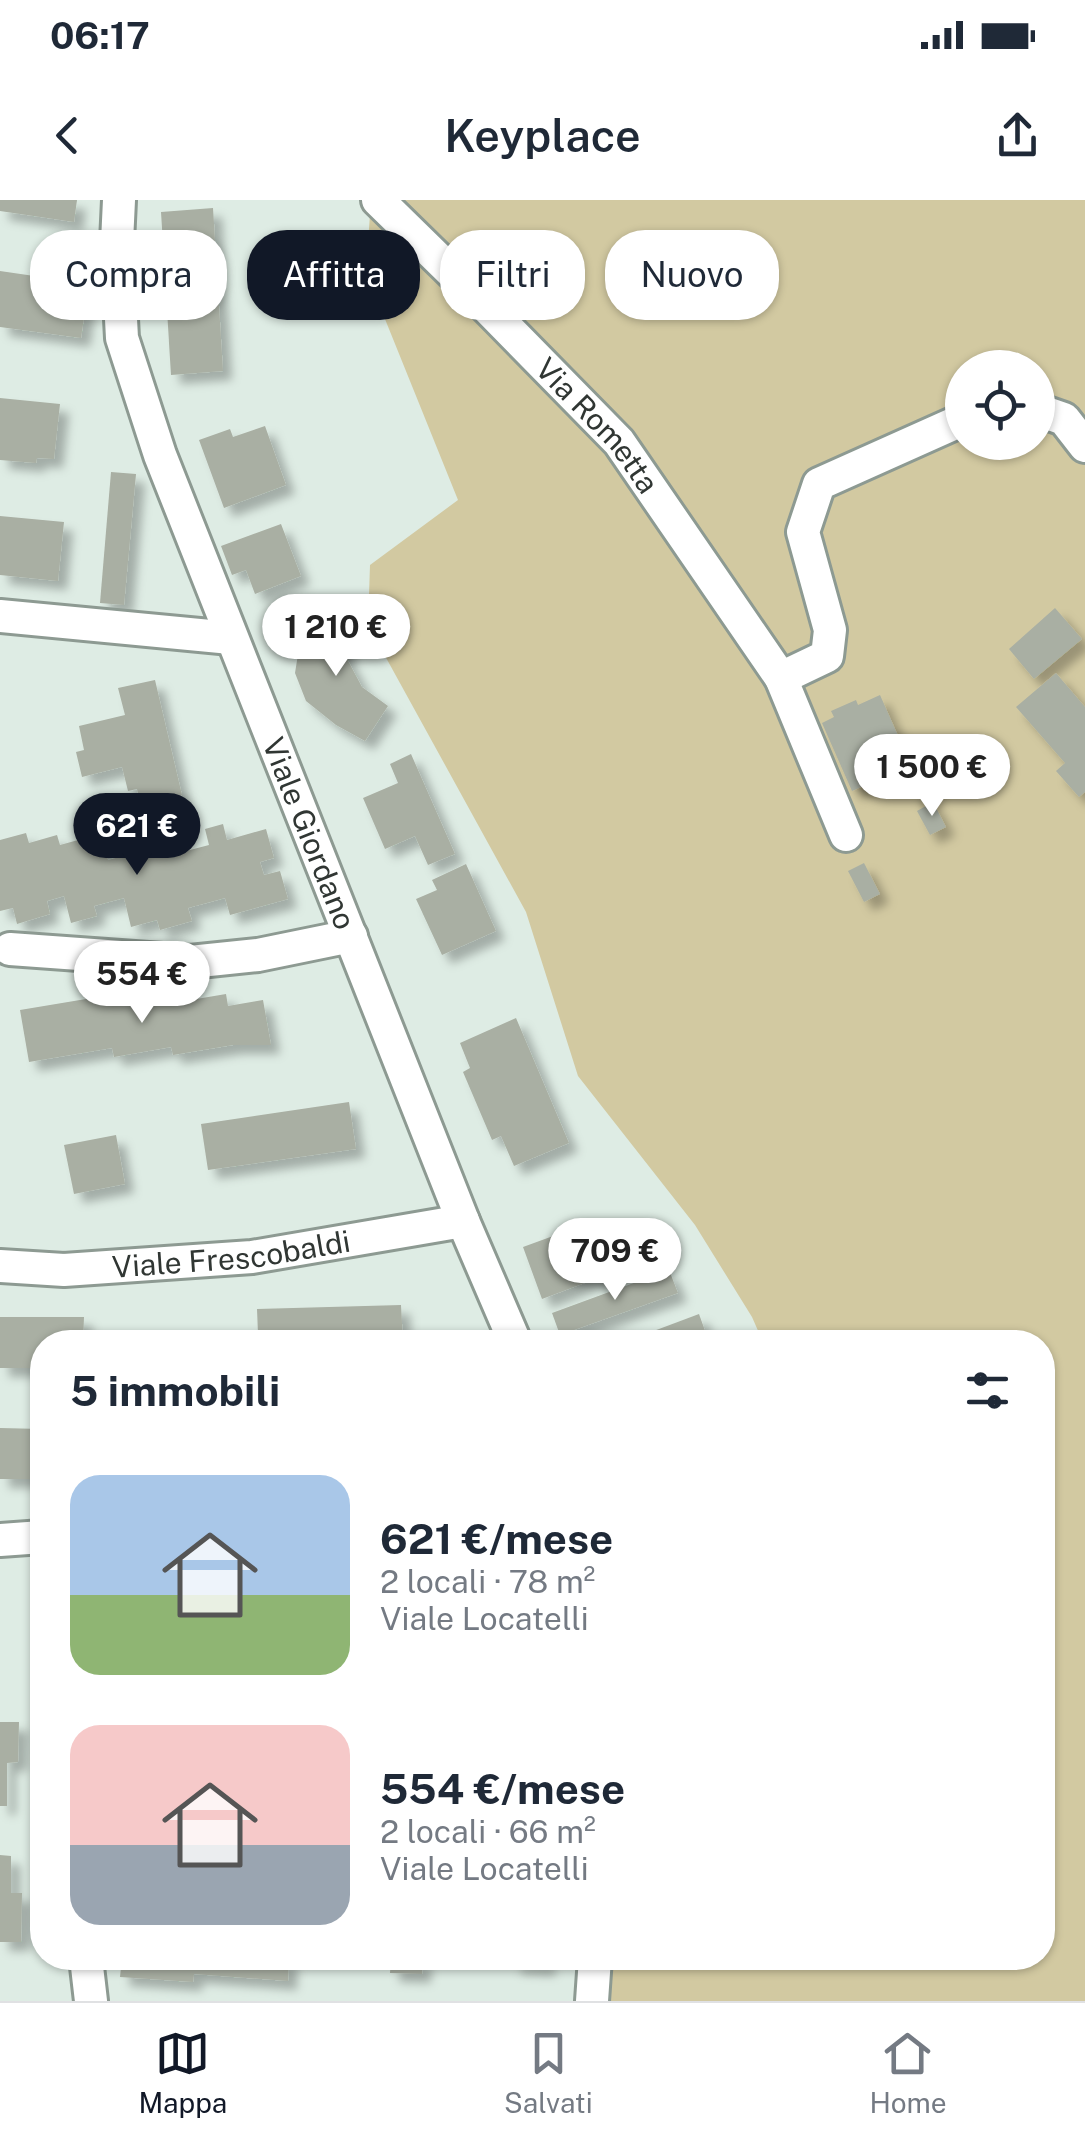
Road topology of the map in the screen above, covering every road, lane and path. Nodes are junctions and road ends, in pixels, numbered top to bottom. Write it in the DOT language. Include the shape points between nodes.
graph roads {
  1 [pos="120,200"];
  2 [pos="378,200"];
  3 [pos="1055,416"];
  4 [pos="945,428"];
  5 [pos="1085,446"];
  6 [pos="0,616"];
  7 [pos="231,638"];
  8 [pos="782,678"];
  9 [pos="846,834"];
  10 [pos="350,936"];
  11 [pos="10,949"];
  12 [pos="463,1221"];
  13 [pos="0,1266"];
  14 [pos="510,1330"];
  15 [pos="30,1538"];
  16 [pos="0,1540"];
  17 [pos="87,1970"];
  18 [pos="594,1970"];
  19 [pos="91,2001"];
  20 [pos="592,2001"];
  1 -- 7 [label="street, Viale Giordano" via="122,338"];
  2 -- 8 [label="street, Via Rometta" via="619,442"];
  3 -- 5 [label="street"];
  4 -- 8 [label="street" via="819,484 804,532 830,630 827,656"];
  6 -- 7 [label="street"];
  7 -- 10 [label="street, Viale Giordano"];
  8 -- 9 [label="street, Via Rometta"];
  10 -- 11 [label="street" via="190,962"];
  10 -- 12 [label="street, Viale Giordano"];
  12 -- 13 [label="street, Viale Frescobaldi" via="252,1257 64,1270"];
  12 -- 14 [label="street, Viale Giordano"];
  15 -- 16 [label="street"];
  17 -- 19 [label="street"];
  18 -- 20 [label="street"];
}
